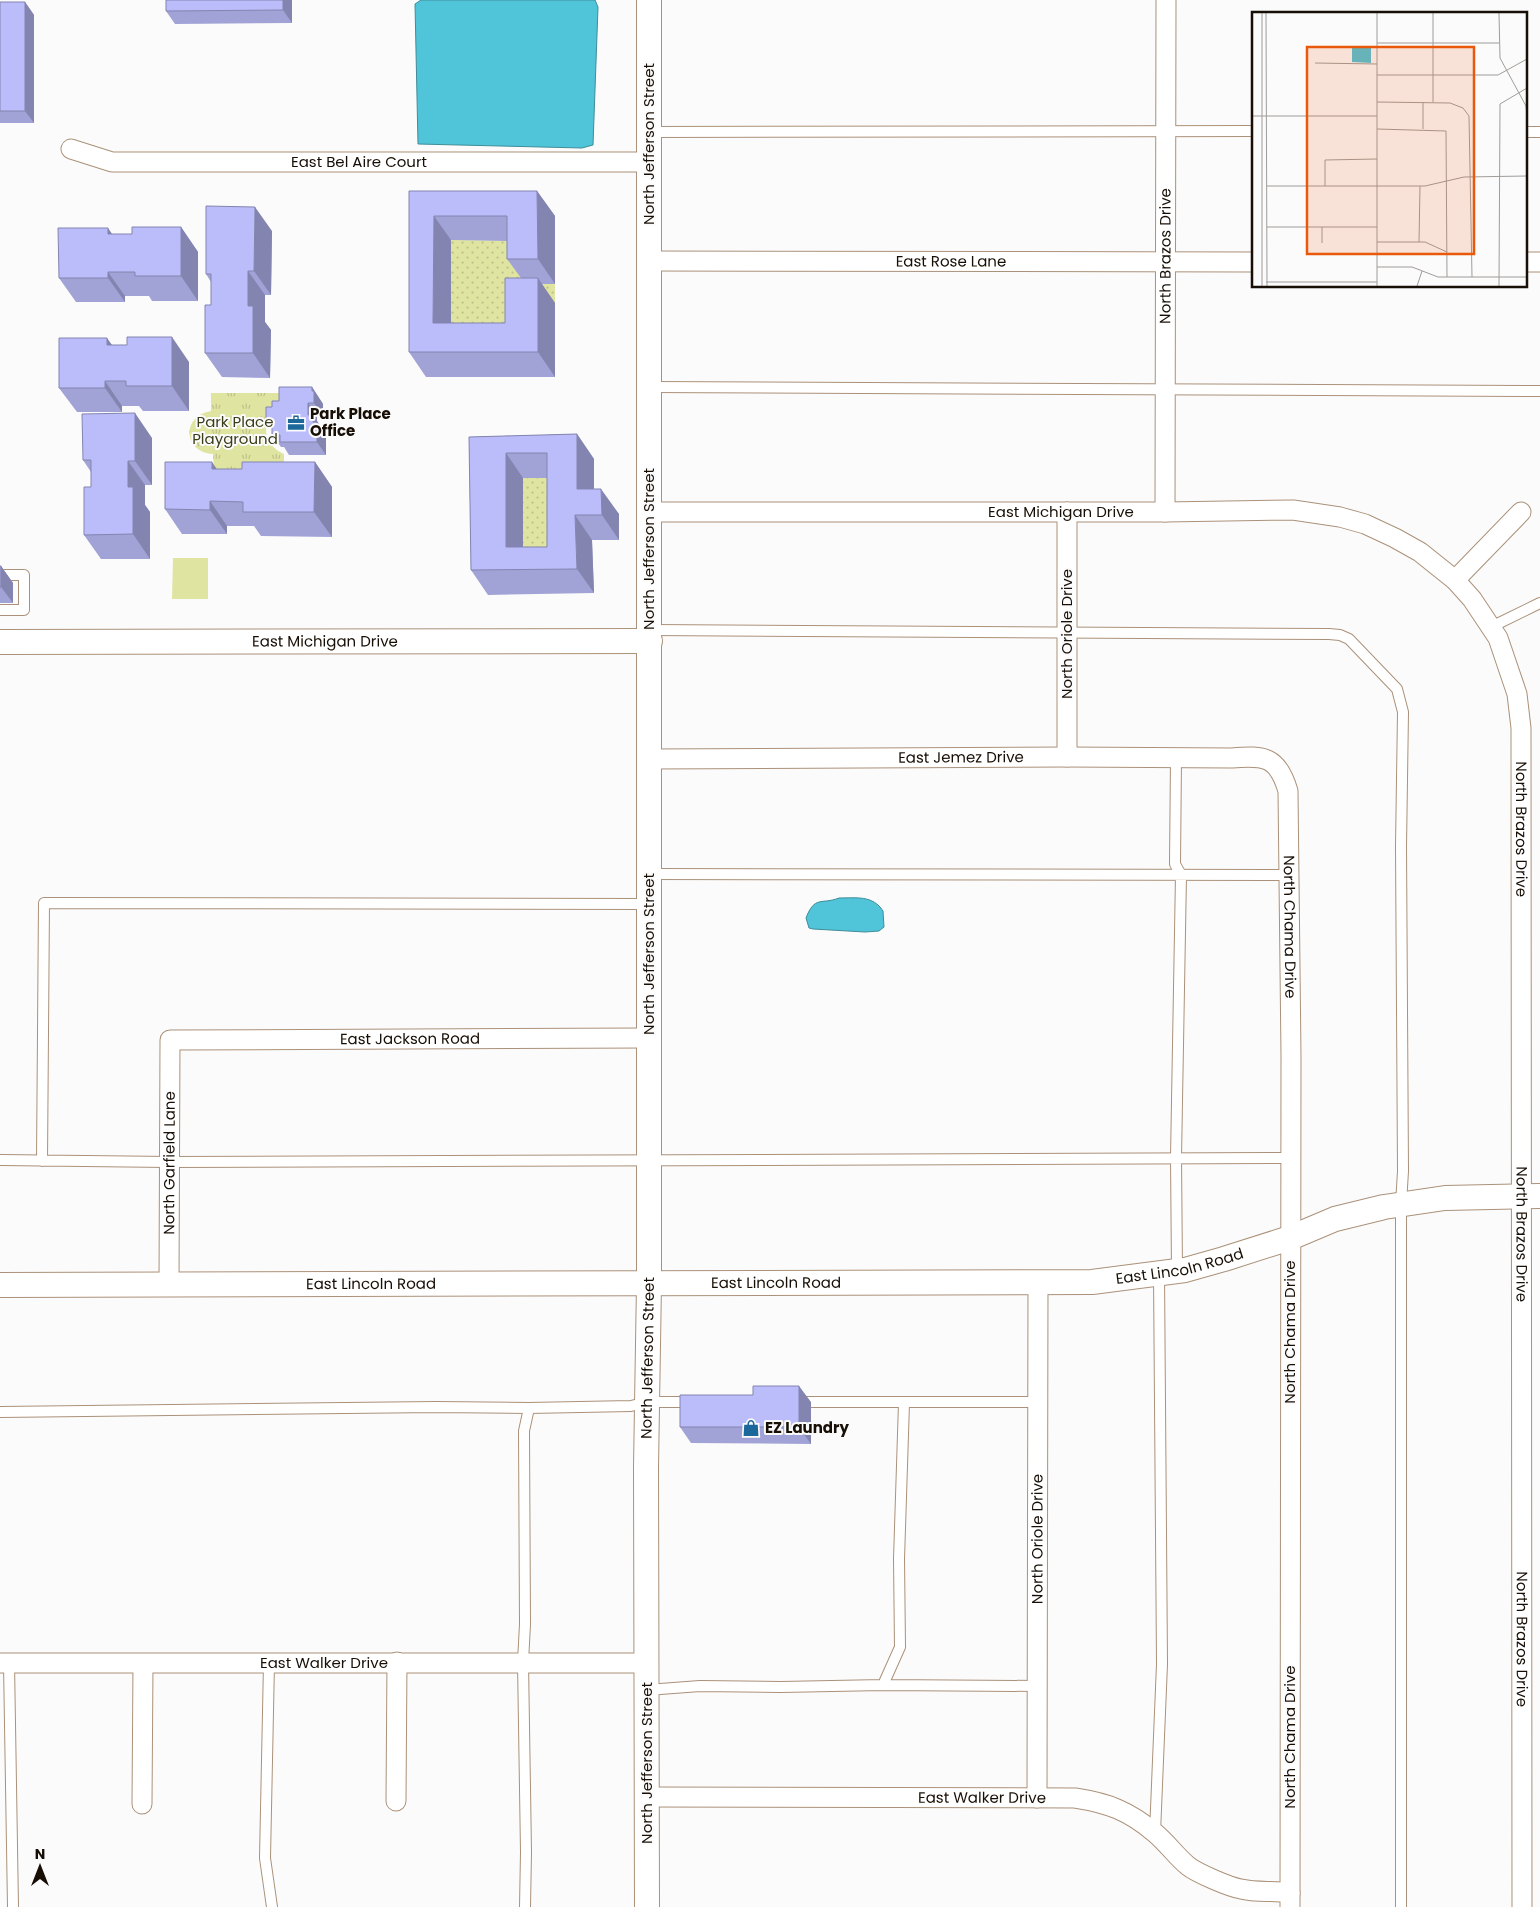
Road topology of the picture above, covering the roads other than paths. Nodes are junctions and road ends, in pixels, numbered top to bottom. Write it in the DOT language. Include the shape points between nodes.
graph roads {
  1 [pos="649,0"];
  2 [pos="1166,0"];
  3 [pos="1166,130"];
  4 [pos="1252,131"];
  5 [pos="648,132"];
  6 [pos="71,149"];
  7 [pos="648,162"];
  8 [pos="649,261"];
  9 [pos="1166,262"];
  10 [pos="1252,262"];
  11 [pos="649,387"];
  12 [pos="1166,390"];
  13 [pos="1540,391"];
  14 [pos="649,512"];
  15 [pos="1066,512"];
  16 [pos="1166,512"];
  17 [pos="1521,512"];
  18 [pos="0,575"];
  19 [pos="1456,580"];
  20 [pos="1540,603"];
  21 [pos="0,610"];
  22 [pos="1491,627"];
  23 [pos="1066,634"];
  24 [pos="650,635"];
  25 [pos="0,642"];
  26 [pos="1067,757"];
  27 [pos="1176,758"];
  28 [pos="650,759"];
  29 [pos="1273,762"];
  30 [pos="649,874"];
  31 [pos="1181,875"];
  32 [pos="1290,875"];
  33 [pos="649,904"];
  34 [pos="649,1038"];
  35 [pos="170,1040"];
  36 [pos="1176,1158"];
  37 [pos="1290,1158"];
  38 [pos="649,1159"];
  39 [pos="0,1160"];
  40 [pos="42,1161"];
  41 [pos="170,1162"];
  42 [pos="1531,1196"];
  43 [pos="1401,1204"];
  44 [pos="1290,1238"];
  45 [pos="1168,1272"];
  46 [pos="1038,1282"];
  47 [pos="649,1283"];
  48 [pos="0,1285"];
  49 [pos="169,1285"];
  50 [pos="647,1402"];
  51 [pos="700,1402"];
  52 [pos="792,1402"];
  53 [pos="904,1402"];
  54 [pos="1038,1402"];
  55 [pos="529,1408"];
  56 [pos="0,1412"];
  57 [pos="397,1662"];
  58 [pos="523,1662"];
  59 [pos="5,1663"];
  60 [pos="269,1663"];
  61 [pos="647,1663"];
  62 [pos="143,1664"];
  63 [pos="883,1685"];
  64 [pos="1037,1686"];
  65 [pos="647,1690"];
  66 [pos="647,1797"];
  67 [pos="1037,1798"];
  68 [pos="396,1801"];
  69 [pos="142,1804"];
  70 [pos="1155,1833"];
  71 [pos="1290,1900"];
  72 [pos="13,1907"];
  73 [pos="272,1907"];
  74 [pos="525,1907"];
  75 [pos="647,1907"];
  76 [pos="1400,1907"];
  77 [pos="1522,1907"];
  1 -- 5 [label="street, North Jefferson Street"];
  2 -- 3 [label="street, North Brazos Drive"];
  3 -- 4 [label="lane"];
  3 -- 5 [label="lane"];
  3 -- 9 [label="street, North Brazos Drive"];
  5 -- 7 [label="street, North Jefferson Street"];
  6 -- 7 [label="street, East Bel Aire Court" via="112,162"];
  7 -- 8 [label="street, North Jefferson Street"];
  8 -- 9 [label="street, East Rose Lane"];
  8 -- 11 [label="street, North Jefferson Street"];
  9 -- 10 [label="street, East Rose Lane"];
  9 -- 12 [label="street, North Brazos Drive"];
  11 -- 12 [label="lane"];
  11 -- 14 [label="street, North Jefferson Street"];
  12 -- 13 [label="lane"];
  12 -- 16 [label="street, North Brazos Drive"];
  14 -- 15 [label="street, East Michigan Drive"];
  14 -- 24 [label="street, North Jefferson Street"];
  15 -- 16 [label="street, East Michigan Drive"];
  15 -- 23 [label="street, North Oriole Drive"];
  16 -- 19 [label="street, East Michigan Drive" via="1293,510 1340,517 1395,538 1426,556"];
  17 -- 19 [label="street"];
  18 -- 21 [label="lane" via="24,575 24,610"];
  19 -- 22 [label="street, North Brazos Drive"];
  20 -- 22 [label="lane"];
  22 -- 42 [label="street, North Brazos Drive" via="1498,638 1517,694 1521,728"];
  23 -- 24 [label="lane"];
  23 -- 26 [label="street, North Oriole Drive"];
  23 -- 43 [label="lane" via="1340,635 1349,639 1397,689 1403,712"];
  24 -- 25 [label="street, East Michigan Drive"];
  24 -- 28 [label="street, North Jefferson Street"];
  26 -- 27 [label="street, East Jemez Drive"];
  26 -- 28 [label="street, East Jemez Drive"];
  27 -- 29 [label="street, East Jemez Drive" via="1255,756"];
  27 -- 31 [label="lane" via="1175,864"];
  28 -- 30 [label="street, North Jefferson Street"];
  29 -- 32 [label="street, North Chama Drive" via="1283,774 1288,791"];
  30 -- 31 [label="lane"];
  30 -- 33 [label="street, North Jefferson Street"];
  31 -- 32 [label="lane"];
  31 -- 36 [label="lane"];
  32 -- 37 [label="street, North Chama Drive"];
  33 -- 34 [label="street, North Jefferson Street"];
  33 -- 40 [label="lane" via="44,903"];
  34 -- 35 [label="street, East Jackson Road"];
  34 -- 38 [label="street, North Jefferson Street"];
  35 -- 41 [label="street, North Garfield Lane"];
  36 -- 37 [label="lane"];
  36 -- 38 [label="lane"];
  36 -- 45 [label="lane"];
  37 -- 44 [label="street, North Chama Drive"];
  38 -- 41 [label="lane"];
  38 -- 47 [label="street, North Jefferson Street"];
  39 -- 40 [label="lane"];
  40 -- 41 [label="lane"];
  41 -- 49 [label="street, North Garfield Lane"];
  42 -- 43 [label="street, East Lincoln Road" via="1445,1198"];
  42 -- 77 [label="street, North Brazos Drive"];
  43 -- 44 [label="street, East Lincoln Road" via="1335,1219"];
  43 -- 76 [label="lane"];
  44 -- 45 [label="street, East Lincoln Road" via="1224,1259"];
  44 -- 71 [label="street, North Chama Drive"];
  45 -- 46 [label="street, East Lincoln Road" via="1092,1282"];
  45 -- 70 [label="lane" via="1162,1664"];
  46 -- 47 [label="street, East Lincoln Road"];
  46 -- 54 [label="street, North Oriole Drive"];
  47 -- 49 [label="street, East Lincoln Road"];
  47 -- 50 [label="street, North Jefferson Street"];
  48 -- 49 [label="street, East Lincoln Road"];
  50 -- 51 [label="lane"];
  50 -- 55 [label="lane" via="631,1406"];
  50 -- 61 [label="street, North Jefferson Street"];
  52 -- 53 [label="lane"];
  53 -- 54 [label="lane"];
  53 -- 63 [label="lane" via="900,1648"];
  54 -- 64 [label="street, North Oriole Drive"];
  55 -- 56 [label="lane"];
  55 -- 58 [label="lane" via="524,1431"];
  57 -- 58 [label="street, East Walker Drive"];
  57 -- 60 [label="street, East Walker Drive"];
  57 -- 68 [label="street"];
  58 -- 61 [label="street, East Walker Drive"];
  58 -- 74 [label="lane"];
  59 -- 62 [label="street, East Walker Drive"];
  59 -- 72 [label="lane"];
  60 -- 62 [label="street, East Walker Drive"];
  60 -- 73 [label="lane" via="266,1858"];
  61 -- 65 [label="street, North Jefferson Street"];
  62 -- 69 [label="street"];
  63 -- 64 [label="lane"];
  63 -- 65 [label="lane" via="700,1686"];
  64 -- 67 [label="street, North Oriole Drive"];
  65 -- 66 [label="street, North Jefferson Street"];
  66 -- 67 [label="street, East Walker Drive"];
  66 -- 75 [label="street, North Jefferson Street"];
  67 -- 70 [label="street, East Walker Drive" via="1075,1798 1113,1806"];
  70 -- 71 [label="street, East Walker Drive" via="1188,1866 1216,1880"];
}
